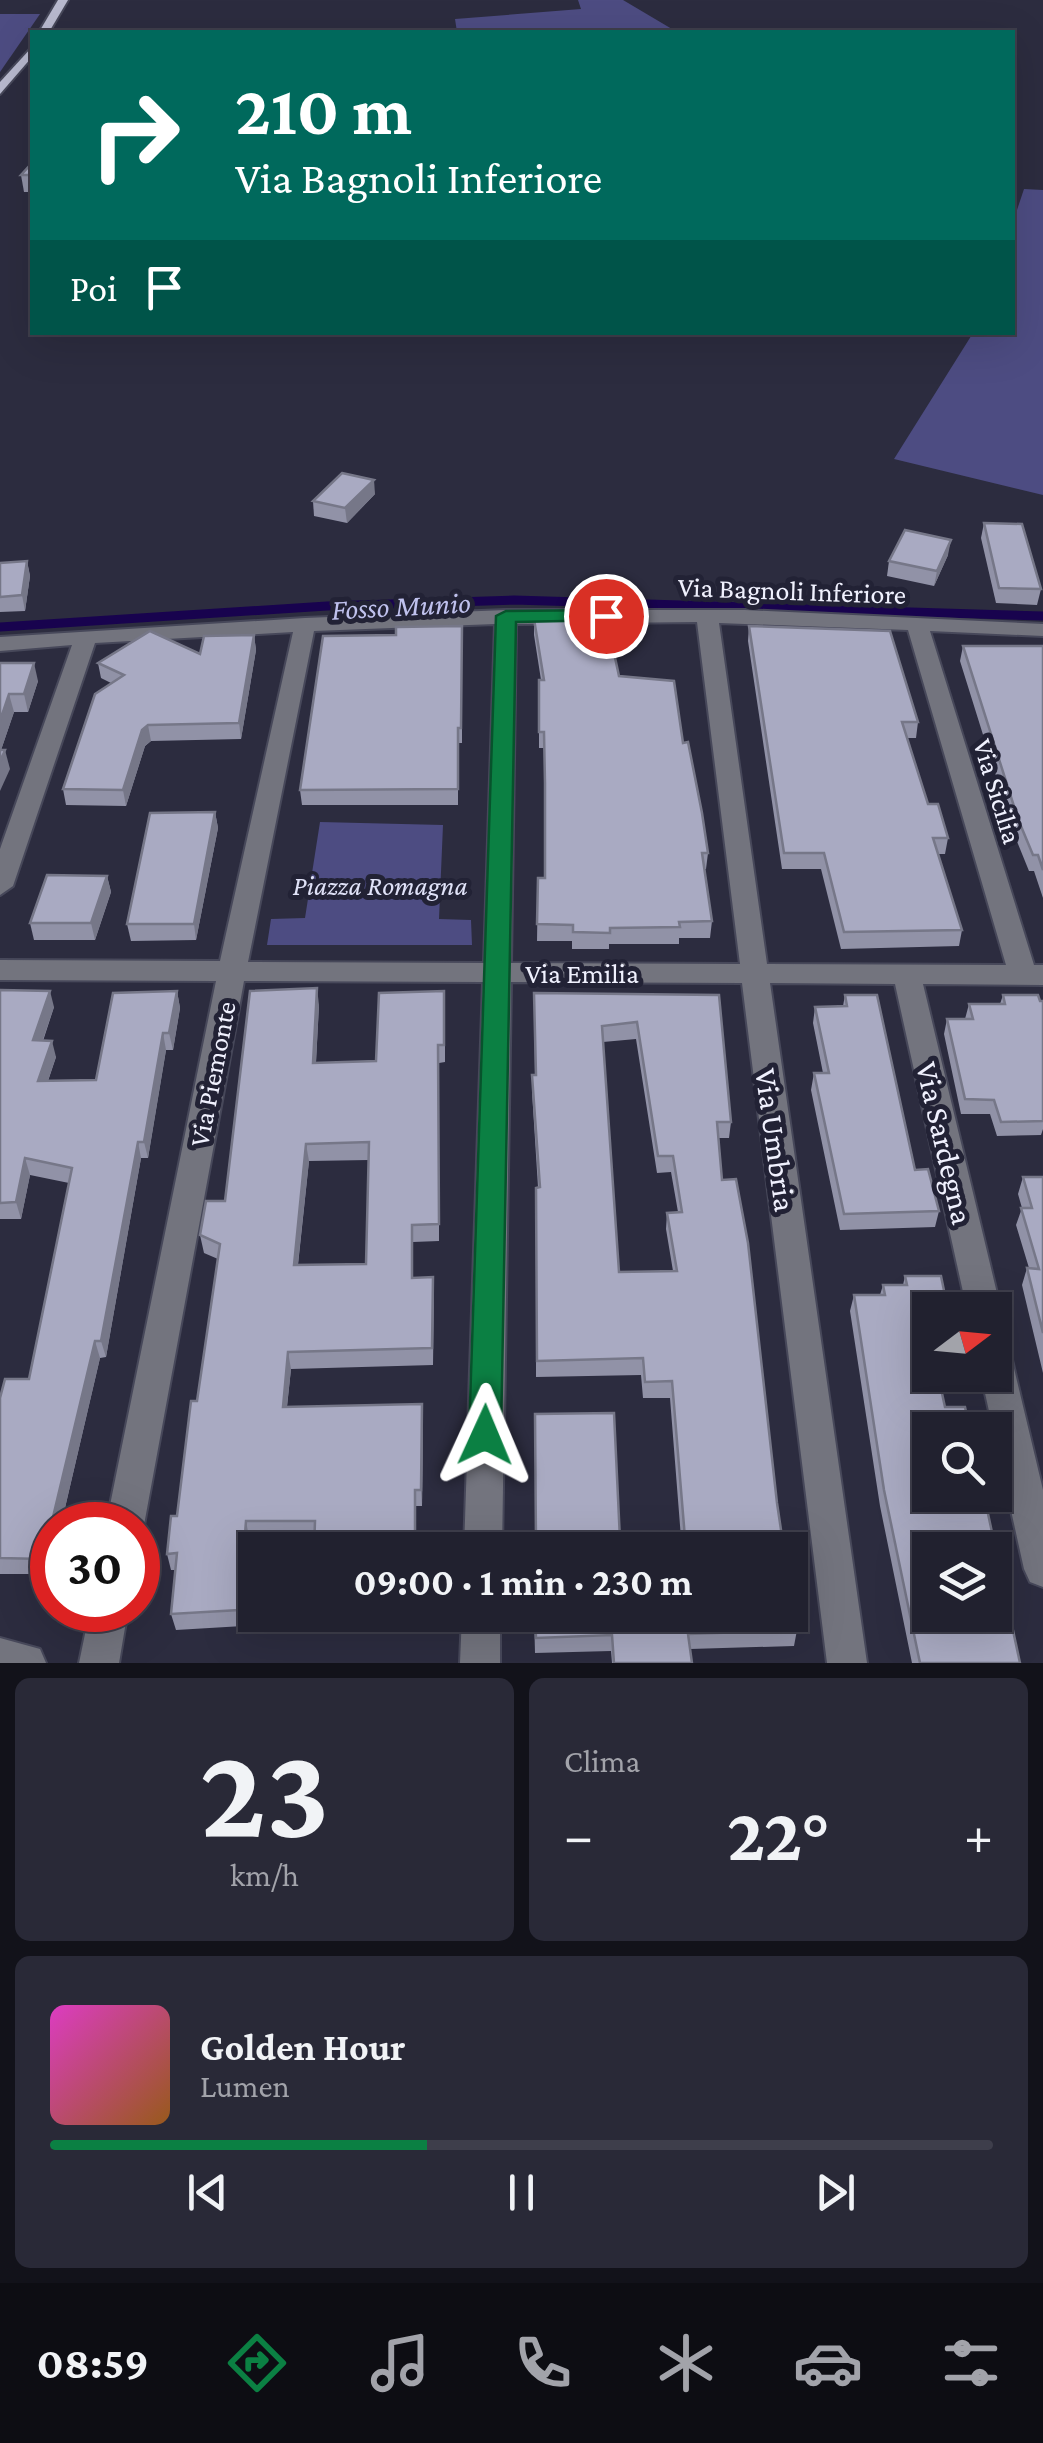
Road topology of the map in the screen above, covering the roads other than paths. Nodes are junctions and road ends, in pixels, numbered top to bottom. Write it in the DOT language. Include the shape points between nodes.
graph roads {
  1 [pos="64,0"];
  2 [pos="45,30"];
  3 [pos="30,52"];
  4 [pos="0,90"];
  5 [pos="506,616"];
  6 [pos="707,616"];
  7 [pos="304,624"];
  8 [pos="917,624"];
  9 [pos="1043,630"];
  10 [pos="86,637"];
  11 [pos="0,644"];
  12 [pos="0,886"];
  13 [pos="0,970"];
  14 [pos="232,972"];
  15 [pos="495,973"];
  16 [pos="754,974"];
  17 [pos="906,975"];
  18 [pos="1033,975"];
  19 [pos="980,1292"];
  20 [pos="1002,1392"];
  21 [pos="129,1502"];
  22 [pos="482,1532"];
  23 [pos="1043,1568"];
  24 [pos="105,1632"];
  25 [pos="481,1632"];
  26 [pos="0,1658"];
  27 [pos="26,1663"];
  28 [pos="99,1663"];
  29 [pos="480,1663"];
  30 [pos="847,1663"];
  1 -- 2 [label="main road"];
  3 -- 4 [label="main road"];
  5 -- 6 [label="street, Via Bagnoli Inferiore"];
  5 -- 7 [label="street, Via Bagnoli Inferiore"];
  5 -- 15 [label="street"];
  6 -- 8 [label="street, Via Bagnoli Inferiore"];
  6 -- 16 [label="street, Via Umbria"];
  7 -- 10 [label="street, Via Bagnoli Inferiore"];
  7 -- 14 [label="street, Via Piemonte"];
  8 -- 9 [label="street, Via Bagnoli Inferiore"];
  8 -- 18 [label="street, Via Sicilia"];
  10 -- 11 [label="street, Via Bagnoli Inferiore"];
  10 -- 12 [label="street"];
  13 -- 14 [label="street, Via Emilia"];
  14 -- 15 [label="street, Via Emilia"];
  14 -- 21 [label="street, Via Piemonte"];
  15 -- 16 [label="street, Via Emilia"];
  15 -- 22 [label="street"];
  16 -- 17 [label="street, Via Emilia"];
  16 -- 30 [label="street, Via Umbria"];
  17 -- 18 [label="street, Via Emilia"];
  17 -- 19 [label="street, Via Sardegna"];
  20 -- 23 [label="street"];
  24 -- 28 [label="street"];
  25 -- 29 [label="street"];
  26 -- 27 [label="street"];
}
